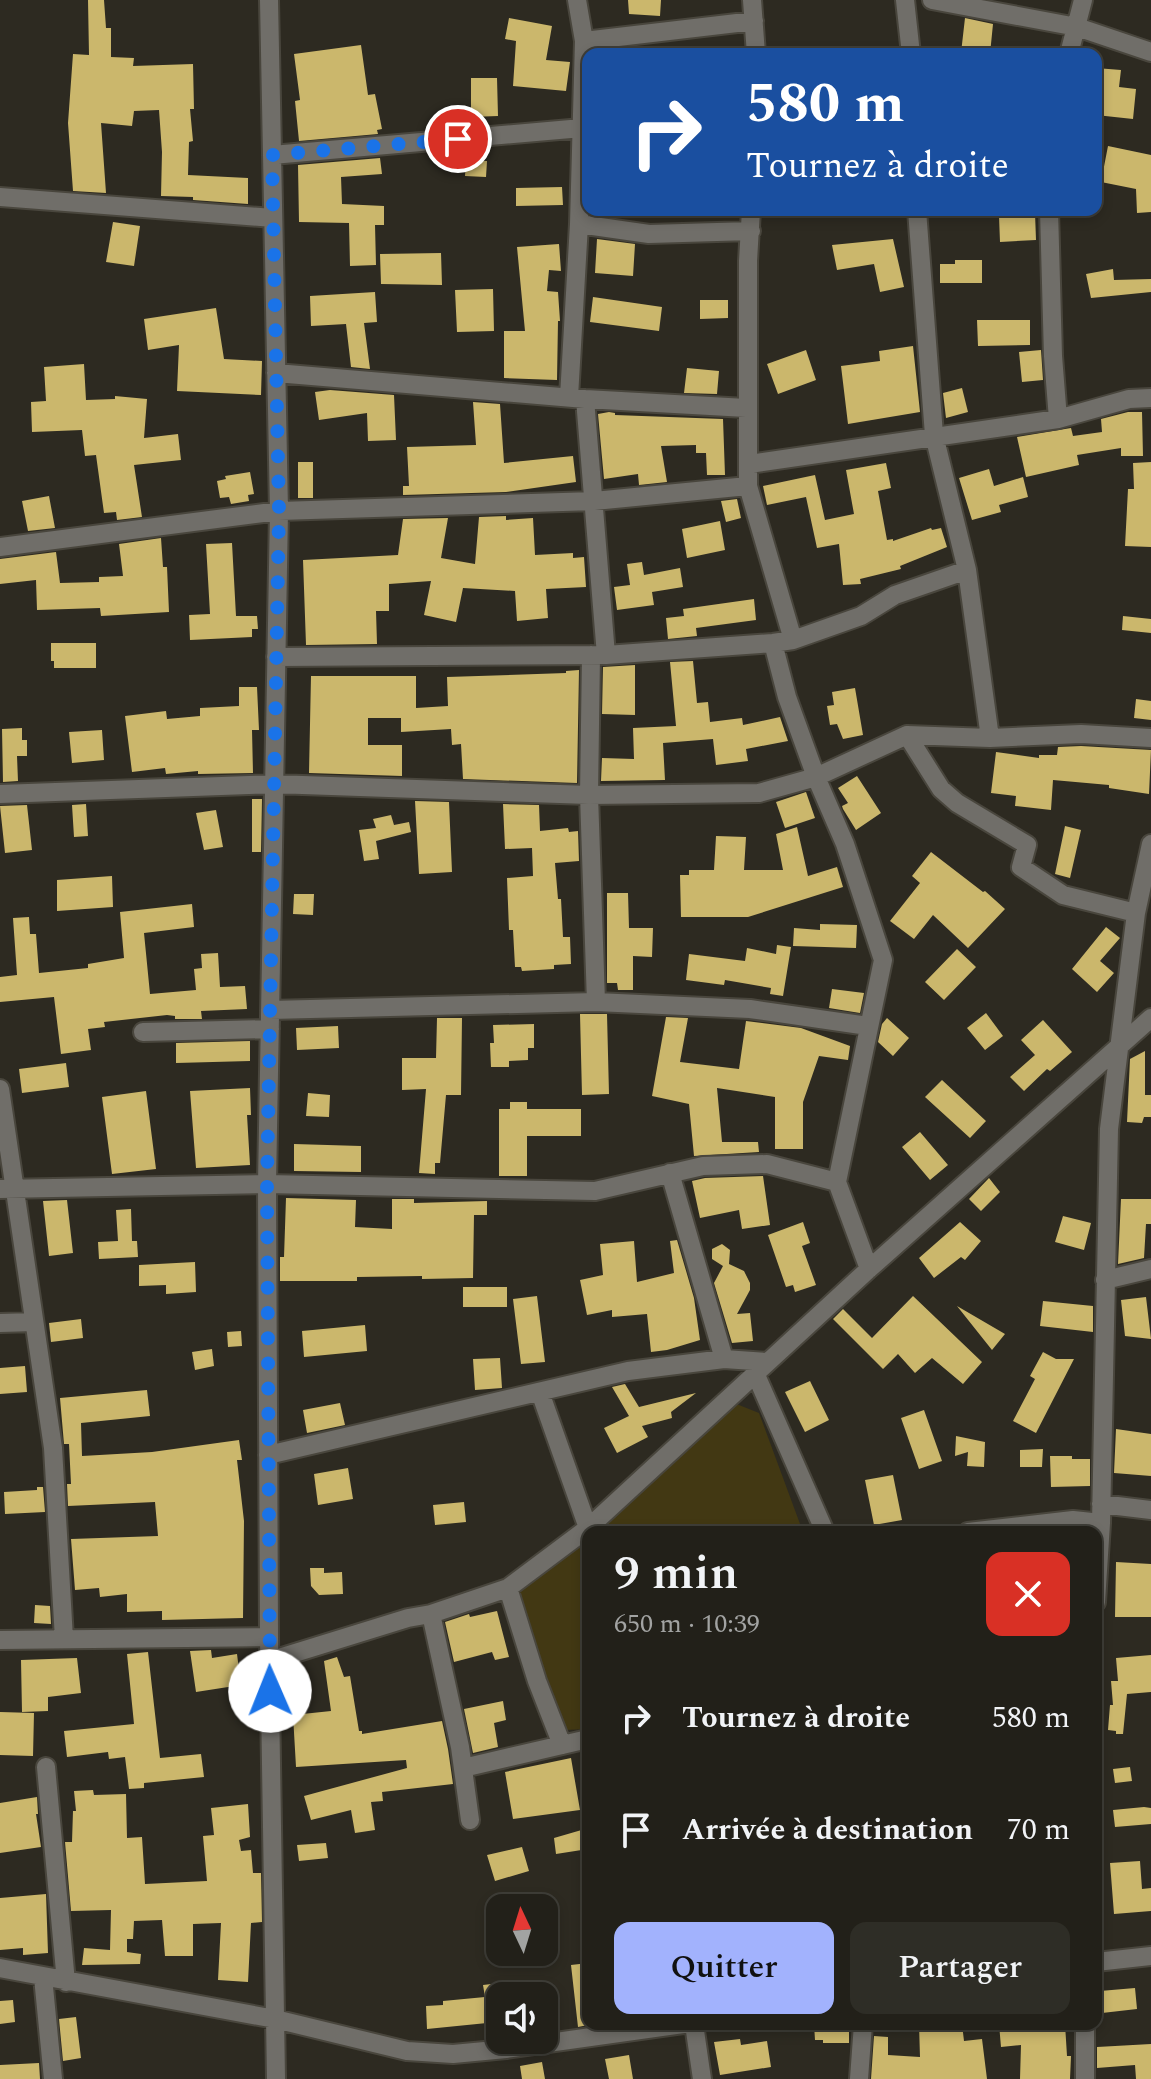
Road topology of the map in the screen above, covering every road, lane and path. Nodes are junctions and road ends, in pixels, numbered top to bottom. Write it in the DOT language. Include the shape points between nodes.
graph roads {
  1 [pos="269,0"];
  2 [pos="577,0"];
  3 [pos="752,0"];
  4 [pos="905,0"];
  5 [pos="932,0"];
  6 [pos="1083,0"];
  7 [pos="754,21"];
  8 [pos="1077,27"];
  9 [pos="584,41"];
  10 [pos="584,48"];
  11 [pos="756,48"];
  12 [pos="910,48"];
  13 [pos="1071,48"];
  14 [pos="1151,52"];
  15 [pos="582,128"];
  16 [pos="272,155"];
  17 [pos="0,197"];
  18 [pos="751,216"];
  19 [pos="917,216"];
  20 [pos="1049,216"];
  21 [pos="273,218"];
  22 [pos="579,224"];
  23 [pos="751,231"];
  24 [pos="276,373"];
  25 [pos="577,398"];
  26 [pos="1151,398"];
  27 [pos="746,408"];
  28 [pos="1058,419"];
  29 [pos="934,435"];
  30 [pos="749,464"];
  31 [pos="748,486"];
  32 [pos="594,501"];
  33 [pos="279,511"];
  34 [pos="0,547"];
  35 [pos="967,570"];
  36 [pos="793,640"];
  37 [pos="773,643"];
  38 [pos="598,655"];
  39 [pos="276,657"];
  40 [pos="907,735"];
  41 [pos="990,738"];
  42 [pos="1151,738"];
  43 [pos="816,777"];
  44 [pos="274,784"];
  45 [pos="0,794"];
  46 [pos="589,795"];
  47 [pos="1151,844"];
  48 [pos="1136,913"];
  49 [pos="596,1002"];
  50 [pos="1151,1018"];
  51 [pos="270,1020"];
  52 [pos="868,1026"];
  53 [pos="143,1032"];
  54 [pos="1118,1045"];
  55 [pos="0,1089"];
  56 [pos="670,1173"];
  57 [pos="837,1182"];
  58 [pos="267,1184"];
  59 [pos="8,1189"];
  60 [pos="869,1269"];
  61 [pos="1151,1269"];
  62 [pos="1105,1280"];
  63 [pos="34,1322"];
  64 [pos="0,1323"];
  65 [pos="724,1359"];
  66 [pos="761,1368"];
  67 [pos="540,1392"];
  68 [pos="268,1455"];
  69 [pos="1151,1510"];
  70 [pos="1101,1514"];
  71 [pos="587,1526"];
  72 [pos="590,1526"];
  73 [pos="823,1526"];
  74 [pos="1020,1526"];
  75 [pos="1100,1526"];
  76 [pos="582,1532"];
  77 [pos="508,1588"];
  78 [pos="431,1614"];
  79 [pos="269,1637"];
  80 [pos="64,1639"];
  81 [pos="0,1640"];
  82 [pos="269,1661"];
  83 [pos="582,1740"];
  84 [pos="562,1745"];
  85 [pos="46,1767"];
  86 [pos="463,1768"];
  87 [pos="470,1820"];
  88 [pos="1151,1956"];
  89 [pos="1102,1961"];
  90 [pos="0,1968"];
  91 [pos="43,1977"];
  92 [pos="66,1982"];
  93 [pos="275,2019"];
  94 [pos="630,2030"];
  95 [pos="695,2030"];
  96 [pos="863,2030"];
  97 [pos="1085,2030"];
  98 [pos="53,2079"];
  99 [pos="276,2079"];
  100 [pos="702,2079"];
  101 [pos="859,2079"];
  102 [pos="1085,2079"];
  1 -- 16 [label="street"];
  2 -- 9 [label="street"];
  3 -- 7 [label="street"];
  4 -- 12 [label="street"];
  5 -- 8 [label="street"];
  6 -- 8 [label="street"];
  7 -- 9 [label="street"];
  7 -- 11 [label="street"];
  8 -- 13 [label="street"];
  8 -- 14 [label="street"];
  9 -- 10 [label="street"];
  15 -- 16 [label="street"];
  15 -- 22 [label="street"];
  16 -- 21 [label="street"];
  17 -- 21 [label="street"];
  18 -- 23 [label="street"];
  19 -- 29 [label="street"];
  20 -- 28 [label="street"];
  21 -- 24 [label="street"];
  22 -- 23 [label="street" via="649,234"];
  22 -- 25 [label="street"];
  23 -- 27 [label="street"];
  24 -- 25 [label="street"];
  24 -- 33 [label="street"];
  25 -- 27 [label="street"];
  25 -- 32 [label="street"];
  26 -- 28 [label="street"];
  27 -- 30 [label="street"];
  28 -- 29 [label="street"];
  29 -- 30 [label="street"];
  29 -- 35 [label="street"];
  30 -- 31 [label="street"];
  31 -- 32 [label="street"];
  31 -- 36 [label="street"];
  32 -- 33 [label="street"];
  32 -- 38 [label="street"];
  33 -- 34 [label="street"];
  33 -- 39 [label="street"];
  35 -- 36 [label="street"];
  35 -- 41 [label="street"];
  36 -- 37 [label="street"];
  37 -- 38 [label="street"];
  37 -- 43 [label="street"];
  38 -- 39 [label="street"];
  38 -- 46 [label="street"];
  39 -- 44 [label="street"];
  40 -- 41 [label="street"];
  40 -- 43 [label="street"];
  40 -- 48 [label="street" via="941,789 1027,845 1021,867 1063,895"];
  41 -- 42 [label="street"];
  43 -- 46 [label="street" via="759,793"];
  43 -- 52 [label="street" via="845,844 883,960"];
  44 -- 45 [label="street"];
  44 -- 46 [label="street"];
  44 -- 51 [label="street"];
  46 -- 49 [label="street"];
  47 -- 48 [label="street"];
  48 -- 54 [label="street"];
  49 -- 51 [label="street"];
  49 -- 52 [label="street" via="750,1009"];
  50 -- 54 [label="street"];
  51 -- 53 [label="street"];
  51 -- 58 [label="street"];
  52 -- 57 [label="street"];
  54 -- 60 [label="street"];
  54 -- 62 [label="street" via="1109,1129"];
  55 -- 59 [label="street"];
  56 -- 57 [label="street" via="767,1164"];
  56 -- 58 [label="street" via="595,1191"];
  56 -- 65 [label="street"];
  57 -- 60 [label="street"];
  58 -- 59 [label="street"];
  58 -- 68 [label="street"];
  59 -- 63 [label="street"];
  60 -- 66 [label="street"];
  61 -- 62 [label="street"];
  62 -- 70 [label="street"];
  63 -- 64 [label="street"];
  63 -- 80 [label="street" via="53,1448"];
  65 -- 66 [label="street"];
  65 -- 67 [label="street" via="628,1371"];
  66 -- 72 [label="street"];
  66 -- 73 [label="street"];
  67 -- 68 [label="street"];
  67 -- 71 [label="street"];
  68 -- 79 [label="street"];
  69 -- 70 [label="street"];
  70 -- 74 [label="street"];
  70 -- 75 [label="street"];
  76 -- 77 [label="street"];
  77 -- 78 [label="street"];
  77 -- 84 [label="street"];
  78 -- 82 [label="street"];
  78 -- 86 [label="street"];
  79 -- 80 [label="street"];
  79 -- 82 [label="street"];
  80 -- 81 [label="street"];
  82 -- 93 [label="street"];
  83 -- 84 [label="street"];
  84 -- 86 [label="street"];
  85 -- 92 [label="street"];
  86 -- 87 [label="street"];
  88 -- 89 [label="street"];
  90 -- 91 [label="street"];
  91 -- 92 [label="street"];
  91 -- 98 [label="street"];
  92 -- 93 [label="street"];
  93 -- 94 [label="street" via="407,2051 453,2054"];
  93 -- 99 [label="street"];
  95 -- 100 [label="street"];
  96 -- 101 [label="street"];
  97 -- 102 [label="street"];
}
